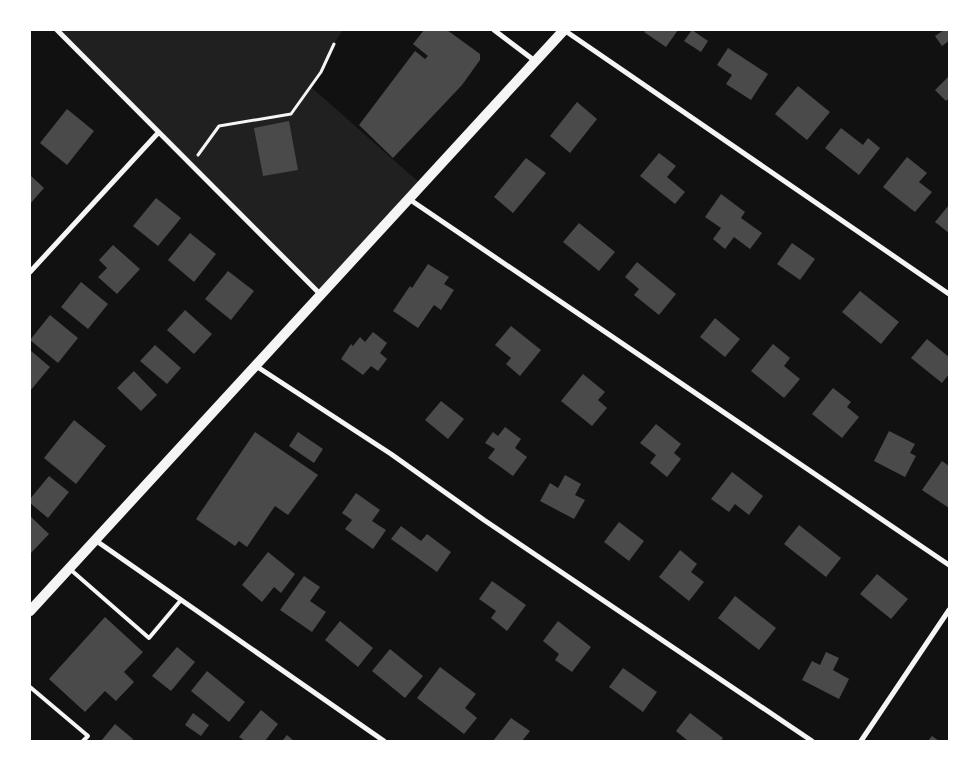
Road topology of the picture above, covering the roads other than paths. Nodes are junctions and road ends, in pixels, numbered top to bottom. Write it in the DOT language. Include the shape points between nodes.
graph roads {
  1 [pos="57,30"];
  2 [pos="494,30"];
  3 [pos="564,30"];
  4 [pos="535,61"];
  5 [pos="158,133"];
  6 [pos="409,199"];
  7 [pos="30,272"];
  8 [pos="949,294"];
  9 [pos="321,295"];
  10 [pos="256,366"];
  11 [pos="95,540"];
  12 [pos="949,565"];
  13 [pos="69,568"];
  14 [pos="181,600"];
  15 [pos="949,610"];
  16 [pos="30,611"];
  17 [pos="30,687"];
  18 [pos="84,741"];
  19 [pos="384,741"];
  20 [pos="812,741"];
  21 [pos="861,741"];
  1 -- 5 [label="street"];
  2 -- 4 [label="street"];
  3 -- 4 [label="main road"];
  3 -- 8 [label="street"];
  4 -- 6 [label="main road"];
  5 -- 7 [label="street"];
  5 -- 9 [label="street"];
  6 -- 9 [label="main road"];
  6 -- 12 [label="street"];
  9 -- 10 [label="main road"];
  10 -- 11 [label="main road"];
  10 -- 20 [label="street" via="391,454"];
  11 -- 13 [label="main road"];
  11 -- 14 [label="street"];
  13 -- 14 [label="lane" via="149,638"];
  13 -- 16 [label="main road"];
  14 -- 19 [label="street"];
  15 -- 21 [label="street"];
  17 -- 18 [label="lane" via="88,736"];
}
